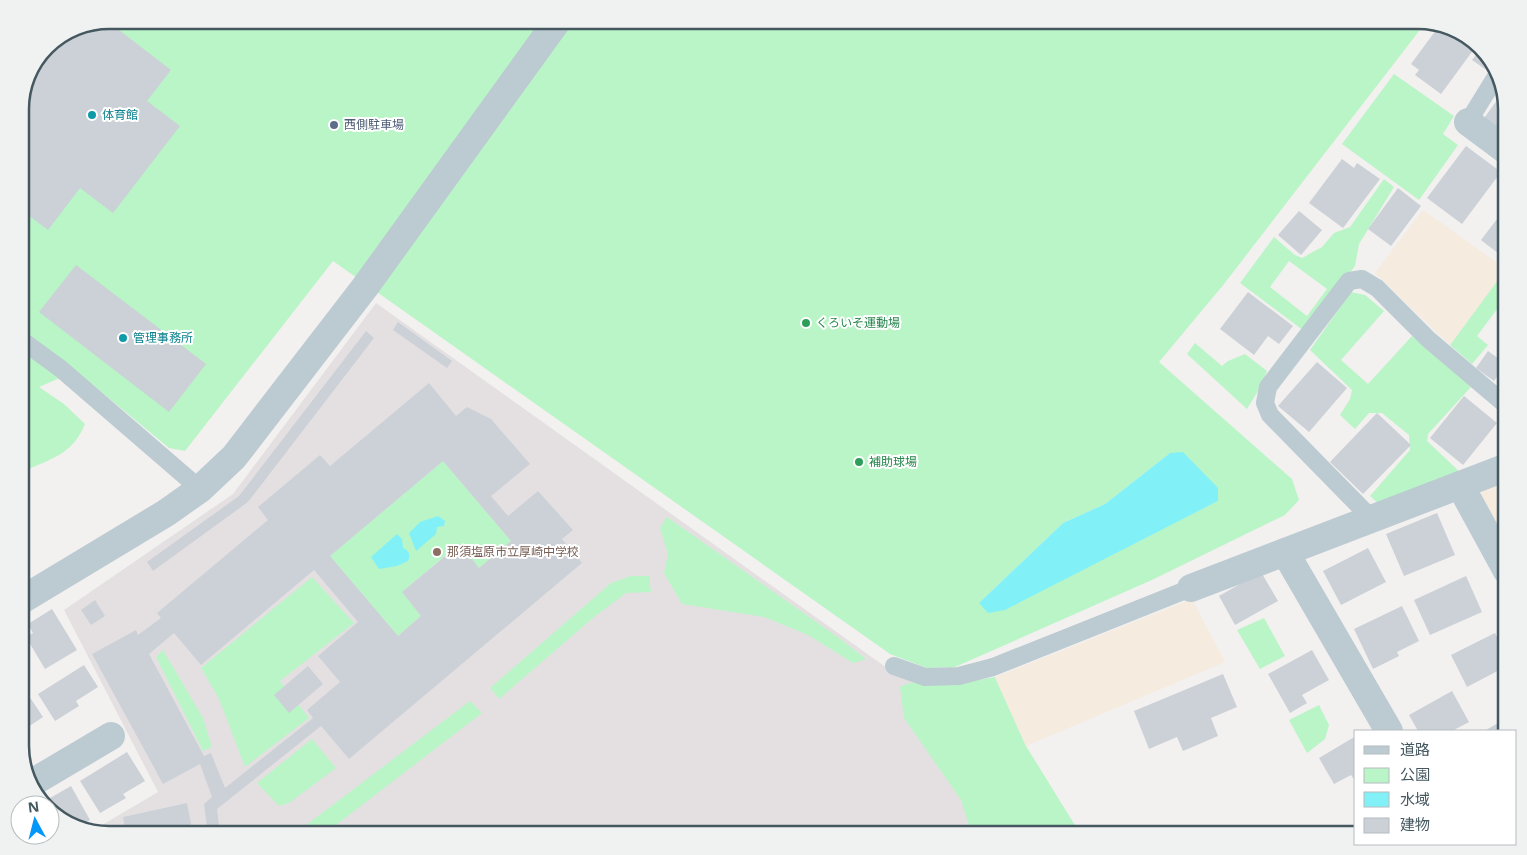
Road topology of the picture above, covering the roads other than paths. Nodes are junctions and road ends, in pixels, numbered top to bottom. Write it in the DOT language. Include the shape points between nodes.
graph roads {
  1 [pos="551,29"];
  2 [pos="1493,81"];
  3 [pos="1468,122"];
  4 [pos="1498,144"];
  5 [pos="29,346"];
  6 [pos="1498,398"];
  7 [pos="1498,470"];
  8 [pos="1460,485"];
  9 [pos="200,489"];
  10 [pos="1372,519"];
  11 [pos="1285,552"];
  12 [pos="1498,555"];
  13 [pos="1191,588"];
  14 [pos="29,596"];
  15 [pos="894,666"];
  16 [pos="1388,730"];
  17 [pos="111,736"];
  18 [pos="36,780"];
  1 -- 9 [label="street" via="348,309 234,457"];
  2 -- 3 [label="lane"];
  3 -- 4 [label="street"];
  5 -- 9 [label="lane" via="61,369"];
  6 -- 10 [label="lane" via="1428,339 1377,288 1362,279 1349,281 1268,387 1265,403 1270,415"];
  7 -- 8 [label="street"];
  8 -- 10 [label="street"];
  8 -- 12 [label="street"];
  9 -- 14 [label="street"];
  10 -- 11 [label="street"];
  11 -- 13 [label="street"];
  11 -- 16 [label="street"];
  13 -- 15 [label="lane" via="976,672 926,677"];
  17 -- 18 [label="street"];
}
